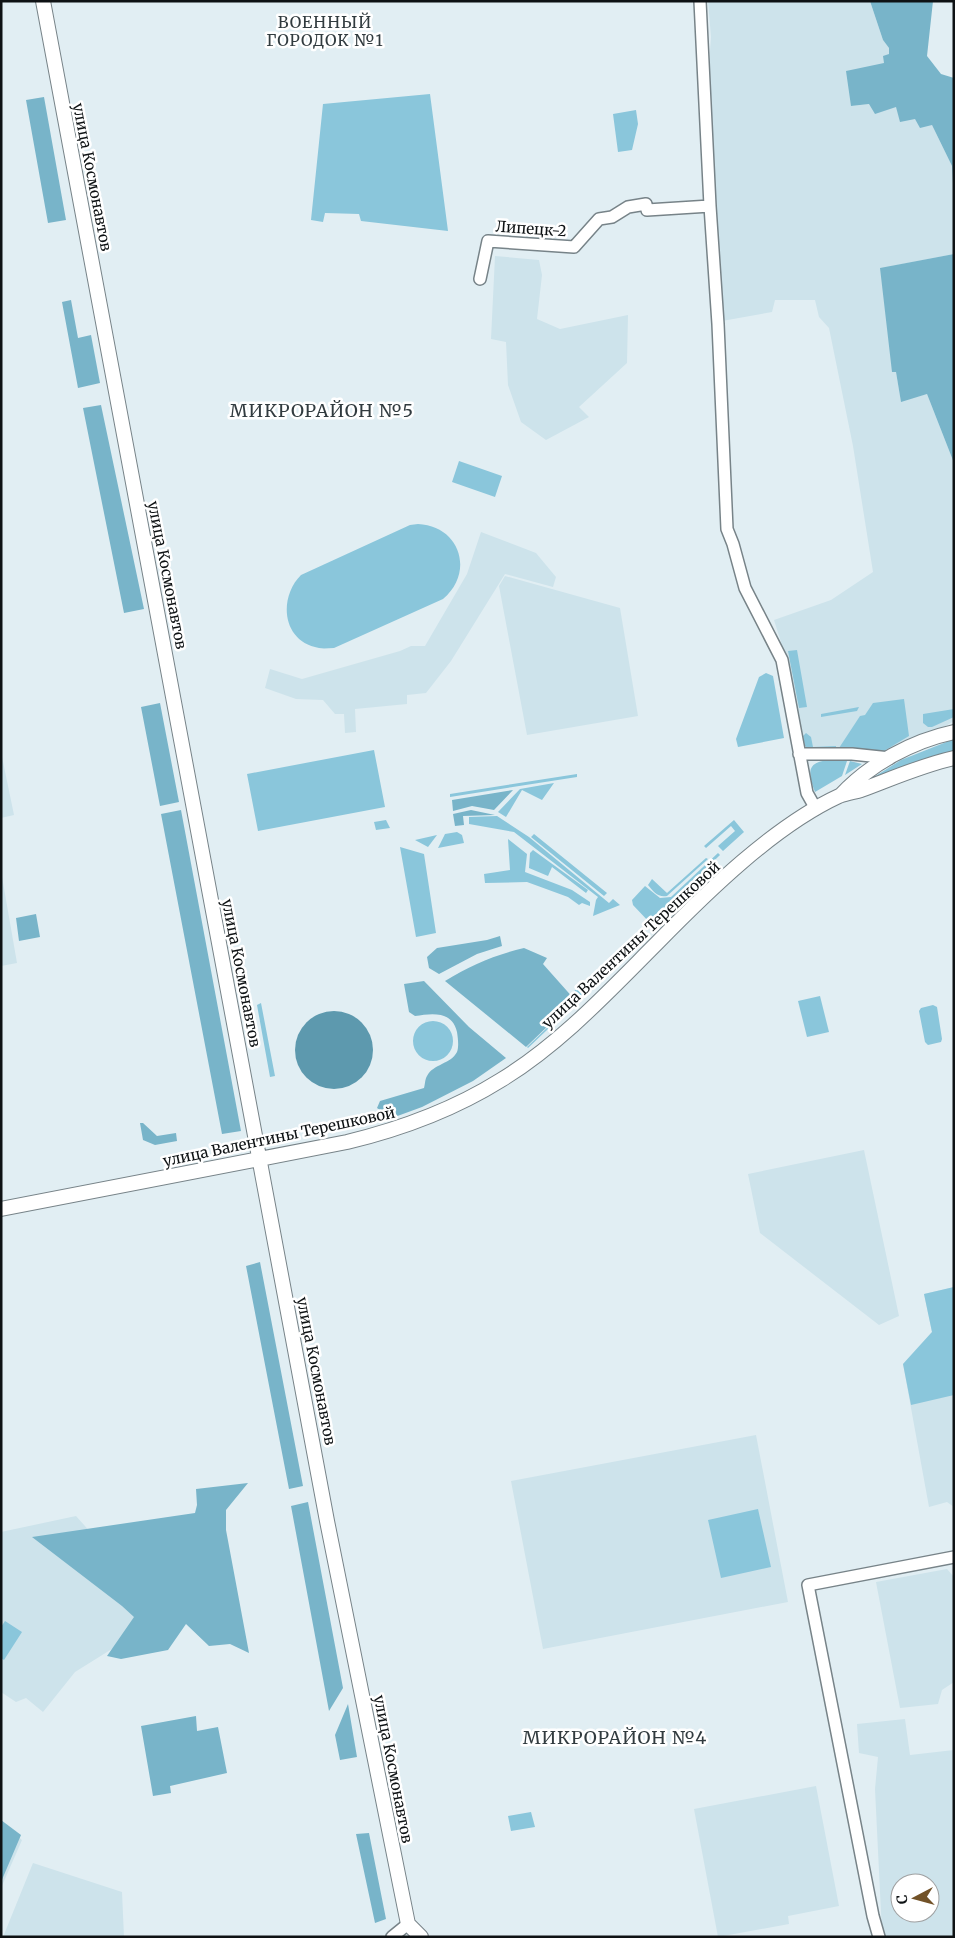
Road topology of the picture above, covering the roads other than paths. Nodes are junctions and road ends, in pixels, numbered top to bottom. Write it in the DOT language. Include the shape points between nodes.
graph roads {
  1 [pos="700,1"];
  2 [pos="42,4"];
  3 [pos="710,206"];
  4 [pos="480,279"];
  5 [pos="954,732"];
  6 [pos="799,754"];
  7 [pos="816,754"];
  8 [pos="890,758"];
  9 [pos="954,758"];
  10 [pos="803,774"];
  11 [pos="840,795"];
  12 [pos="816,809"];
  13 [pos="260,1160"];
  14 [pos="1,1209"];
  15 [pos="954,1557"];
  16 [pos="408,1924"];
  17 [pos="392,1937"];
  18 [pos="420,1937"];
  19 [pos="879,1937"];
  1 -- 3 [label="street"];
  2 -- 13 [label="main road, улица Космонавтов"];
  3 -- 4 [label="street, Липецк-2" via="647,210 646,204 628,207 612,217 599,220 574,247 488,240"];
  3 -- 6 [label="street" via="727,530 744,588 782,660"];
  5 -- 8 [label="main road, улица Валентины Терешковой"];
  6 -- 7 [label="street"];
  6 -- 10 [label="street"];
  7 -- 8 [label="street"];
  7 -- 10 [label="street" via="806,760"];
  8 -- 11 [label="main road, улица Валентины Терешковой" via="854,780"];
  9 -- 11 [label="main road, улица Валентины Терешковой"];
  10 -- 12 [label="street" via="807,792"];
  11 -- 12 [label="main road, улица Валентины Терешковой"];
  12 -- 13 [label="main road, улица Валентины Терешковой" via="736,868 572,1026 501,1080 402,1127"];
  13 -- 14 [label="main road, улица Валентины Терешковой"];
  13 -- 16 [label="main road, улица Космонавтов" via="327,1520"];
  15 -- 19 [label="street" via="808,1585"];
  16 -- 17 [label="street"];
  16 -- 18 [label="main road"];
}
